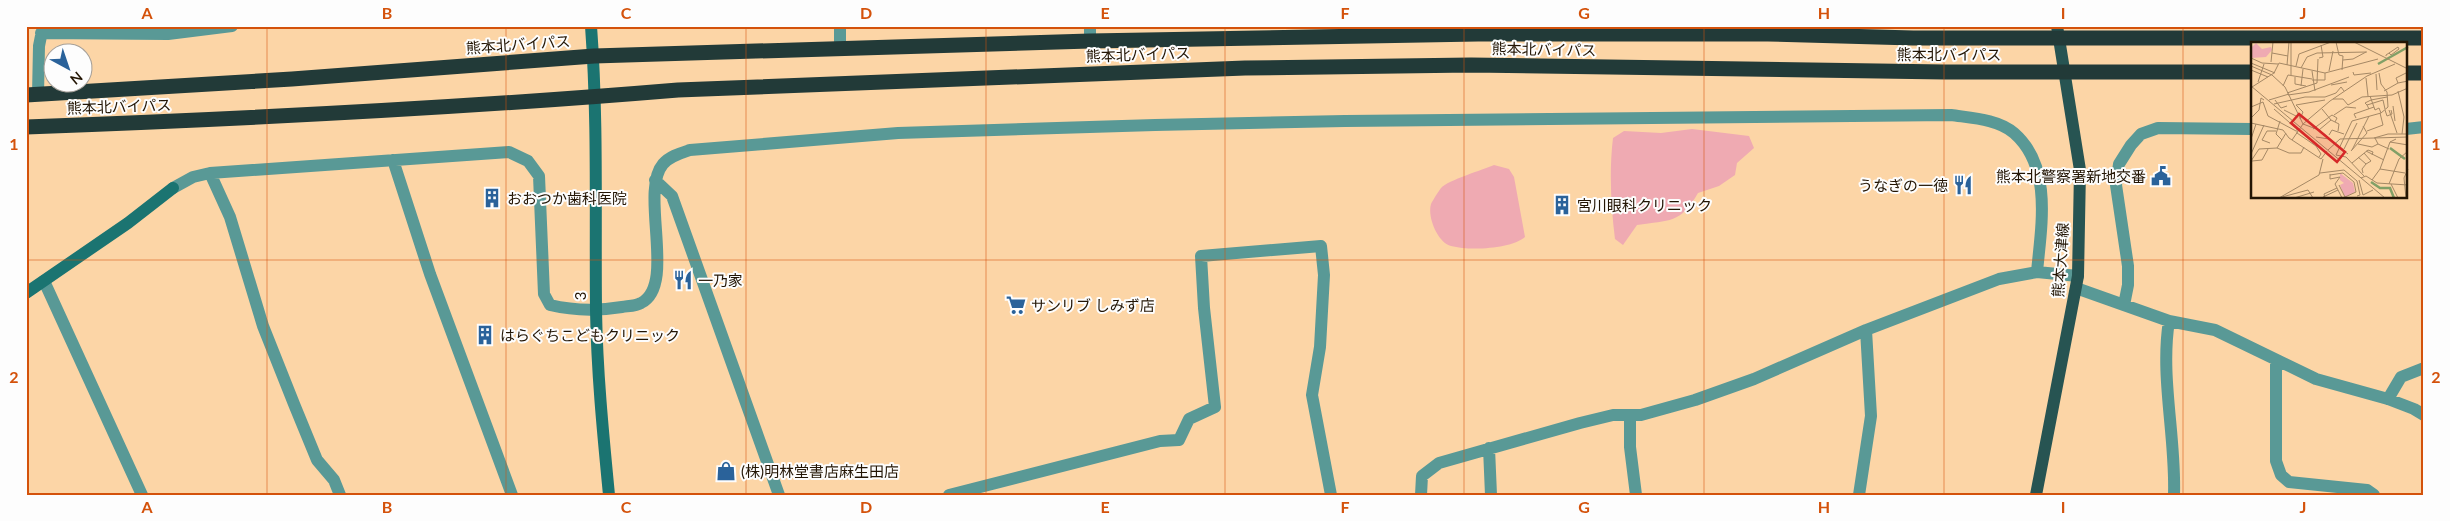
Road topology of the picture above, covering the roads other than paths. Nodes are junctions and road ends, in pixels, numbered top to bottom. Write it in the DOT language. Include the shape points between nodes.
graph roads {
  1 [pos="232,26"];
  2 [pos="591,26"];
  3 [pos="840,26"];
  4 [pos="42,30"];
  5 [pos="1478,30"];
  6 [pos="1768,30"];
  7 [pos="2058,31"];
  8 [pos="1090,34"];
  9 [pos="2424,38"];
  10 [pos="840,48"];
  11 [pos="594,56"];
  12 [pos="2063,71"];
  13 [pos="2251,72"];
  14 [pos="2408,73"];
  15 [pos="2424,73"];
  16 [pos="32,95"];
  17 [pos="596,97"];
  18 [pos="26,127"];
  19 [pos="2424,127"];
  20 [pos="2251,129"];
  21 [pos="2408,129"];
  22 [pos="392,160"];
  23 [pos="210,172"];
  24 [pos="655,180"];
  25 [pos="2037,272"];
  26 [pos="44,281"];
  27 [pos="2077,282"];
  28 [pos="26,293"];
  29 [pos="2124,305"];
  30 [pos="596,311"];
  31 [pos="2169,321"];
  32 [pos="1866,330"];
  33 [pos="2276,361"];
  34 [pos="2424,368"];
  35 [pos="2388,399"];
  36 [pos="1630,415"];
  37 [pos="2424,415"];
  38 [pos="1489,448"];
  39 [pos="142,495"];
  40 [pos="340,495"];
  41 [pos="512,495"];
  42 [pos="609,495"];
  43 [pos="779,495"];
  44 [pos="949,495"];
  45 [pos="1331,495"];
  46 [pos="1421,495"];
  47 [pos="1491,495"];
  48 [pos="1636,495"];
  49 [pos="1859,495"];
  50 [pos="2036,495"];
  51 [pos="2174,495"];
  52 [pos="2374,495"];
  1 -- 4 [label="street" via="168,34"];
  2 -- 11 [label="street, 3"];
  3 -- 10 [label="street"];
  4 -- 16 [label="street"];
  5 -- 6 [label="highway, 熊本北バイパス"];
  5 -- 8 [label="highway, 熊本北バイパス"];
  6 -- 7 [label="highway, 熊本北バイパス" via="1913,38"];
  7 -- 9 [label="highway, 熊本北バイパス"];
  7 -- 12 [label="main road, 熊本大津線"];
  8 -- 10 [label="highway, 熊本北バイパス"];
  10 -- 11 [label="highway, 熊本北バイパス"];
  11 -- 16 [label="highway, 熊本北バイパス"];
  11 -- 17 [label="street, 3"];
  12 -- 13 [label="highway, 熊本北バイパス"];
  12 -- 17 [label="highway, 熊本北バイパス" via="1471,65 1245,68 765,86"];
  12 -- 27 [label="main road, 熊本大津線" via="2080,170"];
  14 -- 15 [label="highway"];
  17 -- 18 [label="highway, 熊本北バイパス"];
  17 -- 30 [label="street, 3"];
  19 -- 21 [label="street"];
  20 -- 29 [label="street" via="2158,128 2142,134 2131,145 2119,164 2116,185 2128,266"];
  22 -- 23 [label="street"];
  22 -- 30 [label="street" via="509,152 528,161 539,176 544,294 550,305"];
  22 -- 41 [label="street" via="430,274"];
  23 -- 26 [label="street" via="173,188"];
  23 -- 40 [label="street" via="230,217 263,326 304,430 317,460 334,480"];
  24 -- 25 [label="street" via="663,164 690,150 898,133 1345,121 1951,115 1990,121 2014,132 2032,156 2041,183 2042,218"];
  24 -- 30 [label="street" via="657,272 652,293 641,303"];
  24 -- 43 [label="street" via="672,196"];
  25 -- 27 [label="street"];
  25 -- 32 [label="street" via="1998,279"];
  26 -- 28 [label="street"];
  26 -- 39 [label="street"];
  27 -- 29 [label="street"];
  27 -- 50 [label="main road, 熊本大津線"];
  29 -- 31 [label="street"];
  30 -- 42 [label="street, 3"];
  31 -- 33 [label="street" via="2214,330"];
  31 -- 51 [label="street" via="2165,345 2174,451"];
  32 -- 36 [label="street" via="1754,379 1695,400"];
  32 -- 49 [label="street" via="1871,416"];
  33 -- 35 [label="street" via="2316,379"];
  33 -- 52 [label="street" via="2276,461 2281,476 2289,482 2367,490"];
  34 -- 35 [label="street" via="2401,377"];
  35 -- 37 [label="street"];
  36 -- 38 [label="street" via="1613,415"];
  36 -- 48 [label="street"];
  38 -- 46 [label="street" via="1439,463 1422,476"];
  38 -- 47 [label="street"];
  44 -- 45 [label="street" via="1160,441 1179,440 1189,419 1215,407 1201,256 1321,246 1324,275 1320,347 1312,395"];
}
